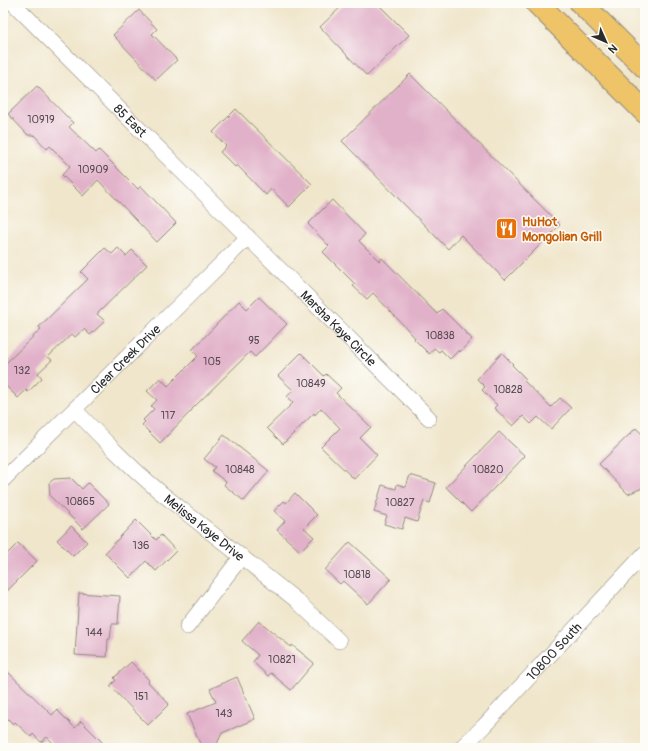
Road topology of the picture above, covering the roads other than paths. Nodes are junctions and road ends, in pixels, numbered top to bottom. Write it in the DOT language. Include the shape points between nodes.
graph roads {
  1 [pos="13,3"];
  2 [pos="537,3"];
  3 [pos="581,3"];
  4 [pos="645,67"];
  5 [pos="645,112"];
  6 [pos="248,238"];
  7 [pos="74,410"];
  8 [pos="429,418"];
  9 [pos="3,480"];
  10 [pos="645,553"];
  11 [pos="242,556"];
  12 [pos="186,627"];
  13 [pos="339,641"];
  14 [pos="462,748"];
  1 -- 6 [label="street, 85 East"];
  2 -- 5 [label="main road"];
  3 -- 4 [label="main road"];
  6 -- 7 [label="street, Clear Creek Drive"];
  6 -- 8 [label="street, Marsha Kaye Circle"];
  7 -- 9 [label="street, Clear Creek Drive"];
  7 -- 11 [label="street, Melissa Kaye Drive" via="138,474"];
  10 -- 14 [label="street, 10800 South"];
  11 -- 12 [label="street"];
  11 -- 13 [label="street, Melissa Kaye Drive" via="296,600"];
}
